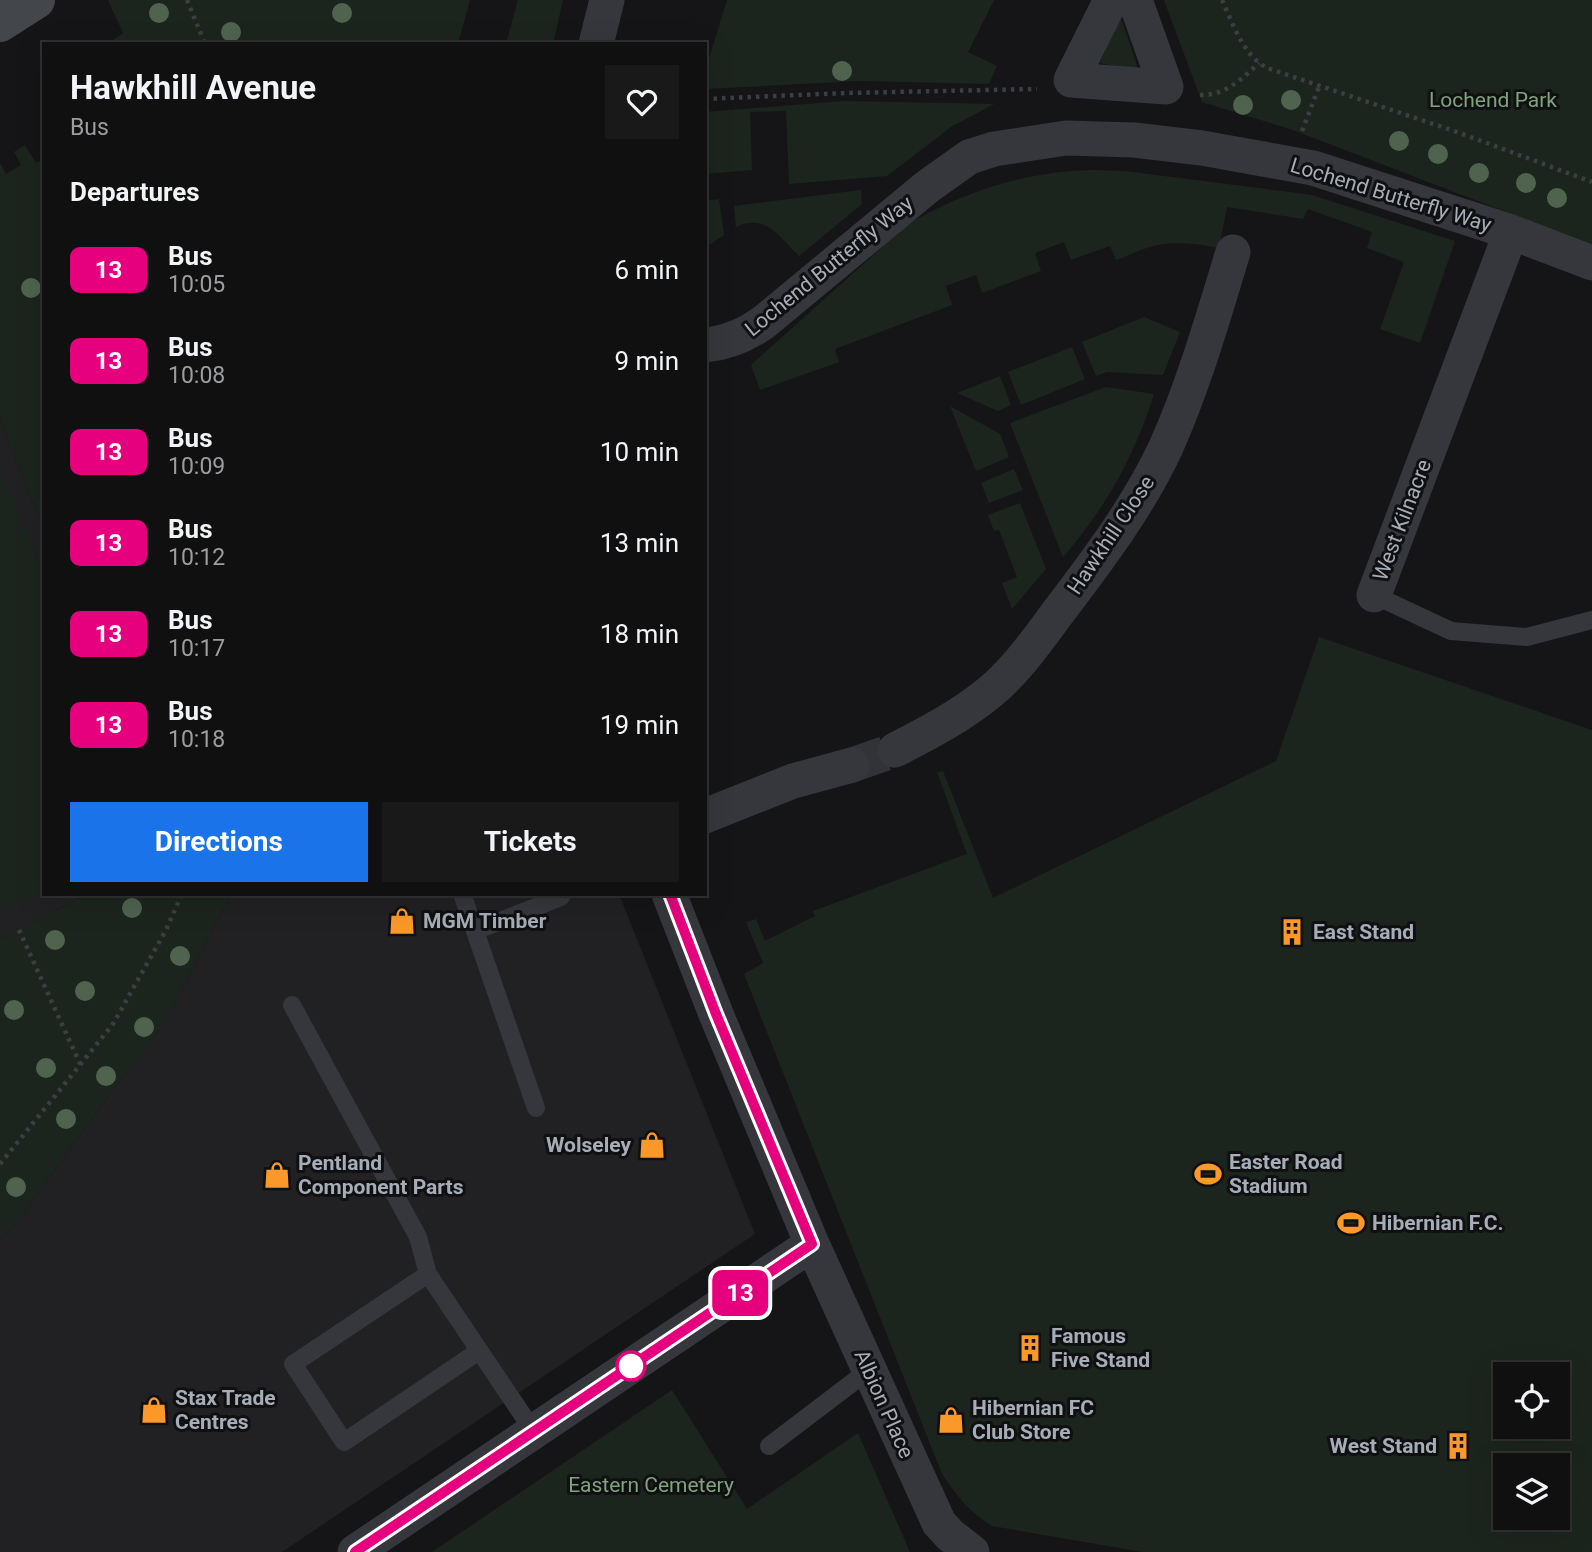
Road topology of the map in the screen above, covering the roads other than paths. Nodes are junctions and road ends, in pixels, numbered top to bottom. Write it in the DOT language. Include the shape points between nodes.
graph roads {
  1 [pos="607,0"];
  2 [pos="1111,0"];
  3 [pos="1135,0"];
  4 [pos="596,42"];
  5 [pos="1511,232"];
  6 [pos="1233,252"];
  7 [pos="1592,263"];
  8 [pos="707,345"];
  9 [pos="1374,595"];
  10 [pos="1592,620"];
  11 [pos="895,750"];
  12 [pos="852,765"];
  13 [pos="707,815"];
  14 [pos="463,896"];
  15 [pos="671,896"];
  16 [pos="561,897"];
  17 [pos="475,930"];
  18 [pos="292,1004"];
  19 [pos="536,1108"];
  20 [pos="812,1244"];
  21 [pos="428,1274"];
  22 [pos="479,1352"];
  23 [pos="869,1370"];
  24 [pos="534,1432"];
  25 [pos="769,1446"];
  26 [pos="355,1552"];
  27 [pos="972,1552"];
  1 -- 4 [label="street"];
  2 -- 3 [label="street" via="1071,80 1166,87"];
  5 -- 7 [label="street, Lochend Butterfly Way"];
  5 -- 8 [label="street, Lochend Butterfly Way" via="1291,163 1202,148 1101,137 1066,138 969,157 750,332"];
  5 -- 9 [label="street, West Kilnacre"];
  6 -- 11 [label="street, Hawkhill Close" via="1178,418 1123,522 1053,618 992,690 971,708"];
  9 -- 10 [label="lane, West Kilnacre" via="1451,631 1527,637"];
  12 -- 13 [label="street" via="793,781"];
  14 -- 17 [label="lane"];
  15 -- 20 [label="street, Albion Place"];
  16 -- 17 [label="lane"];
  17 -- 19 [label="lane"];
  18 -- 21 [label="lane" via="418,1237"];
  20 -- 23 [label="street, Albion Place"];
  20 -- 24 [label="street"];
  21 -- 22 [label="lane"];
  21 -- 22 [label="lane" via="293,1364 344,1442"];
  22 -- 24 [label="lane"];
  23 -- 25 [label="lane"];
  23 -- 27 [label="street, Albion Place" via="939,1523"];
  24 -- 26 [label="street"];
}
